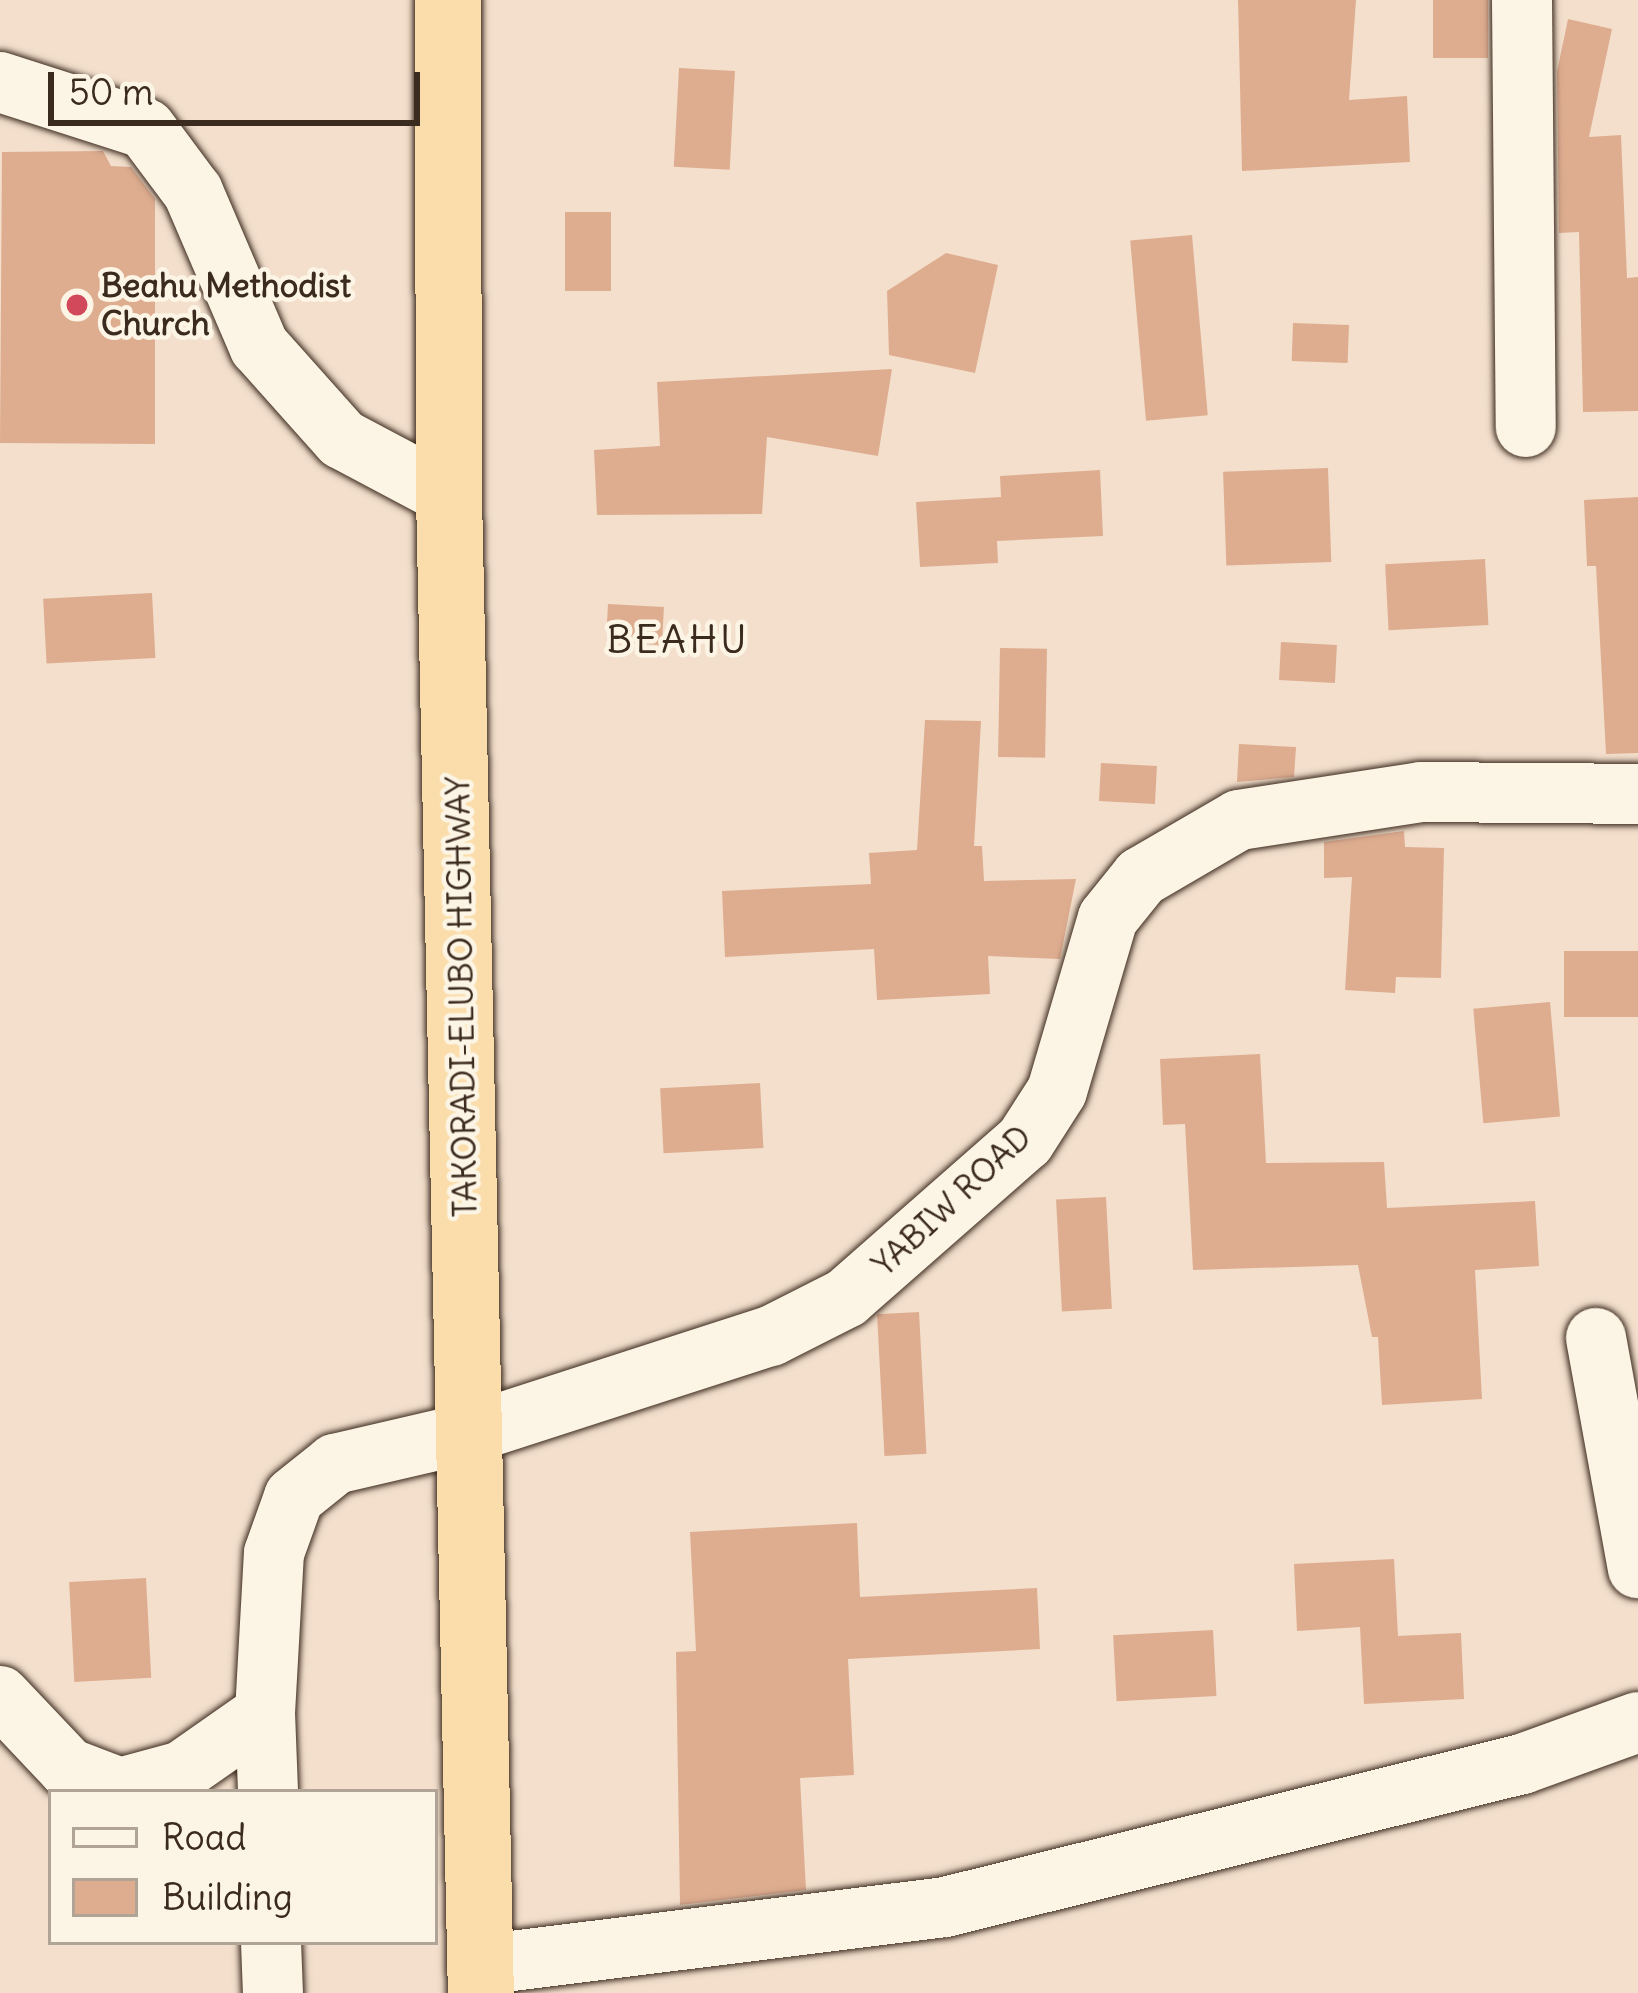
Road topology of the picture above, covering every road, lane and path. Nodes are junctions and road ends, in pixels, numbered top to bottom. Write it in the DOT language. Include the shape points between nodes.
graph roads {
  1 [pos="448,0"];
  2 [pos="1522,0"];
  3 [pos="0,82"];
  4 [pos="1526,427"];
  5 [pos="449,496"];
  6 [pos="1638,794"];
  7 [pos="1597,1338"];
  8 [pos="473,1432"];
  9 [pos="1638,1568"];
  10 [pos="0,1696"];
  11 [pos="266,1713"];
  12 [pos="1638,1723"];
  13 [pos="268,1789"];
  14 [pos="272,1945"];
  15 [pos="509,1977"];
  16 [pos="273,1993"];
  1 -- 5 [label="highway, TAKORADI-ELUBO HIGHWAY"];
  2 -- 4 [label="street"];
  3 -- 5 [label="street" via="146,129 193,192 259,346 342,439"];
  5 -- 8 [label="highway, TAKORADI-ELUBO HIGHWAY"];
  6 -- 8 [label="street, YABIW ROAD" via="1421,792 1239,820 1141,877 1108,918 1057,1091 1024,1141 846,1298 771,1336"];
  7 -- 9 [label="street"];
  8 -- 11 [label="street, YABIW ROAD" via="335,1465 295,1497 274,1553"];
  8 -- 15 [label="highway, TAKORADI-ELUBO HIGHWAY"];
  10 -- 11 [label="street" via="68,1768 120,1788 182,1771"];
  11 -- 13 [label="street, YABIW ROAD"];
  12 -- 15 [label="street" via="1522,1764 945,1906"];
  14 -- 16 [label="street"];
}
